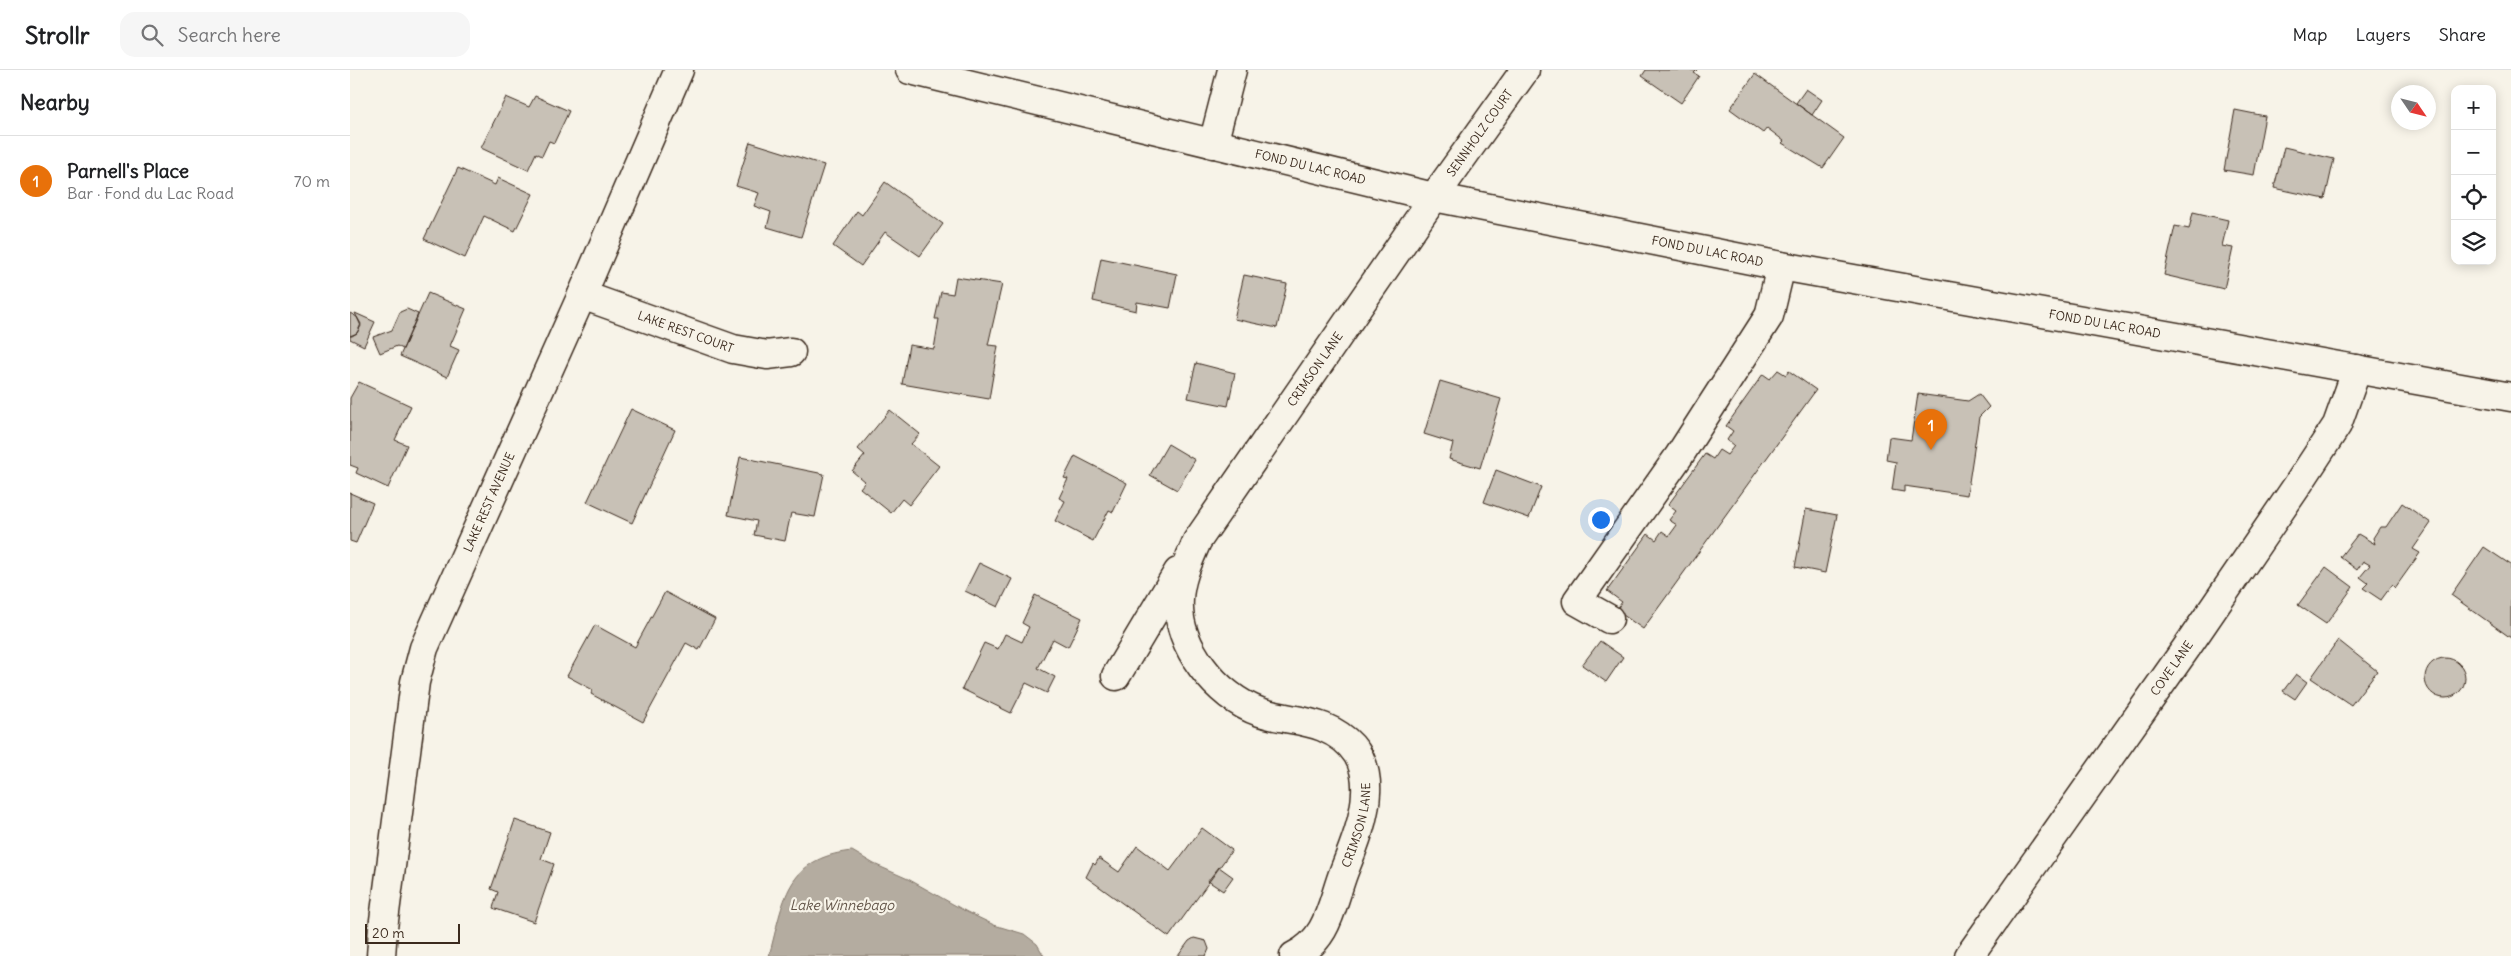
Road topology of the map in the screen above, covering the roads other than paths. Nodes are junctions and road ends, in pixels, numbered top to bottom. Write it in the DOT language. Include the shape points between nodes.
graph roads {
  1 [pos="679,70"];
  2 [pos="910,70"];
  3 [pos="1232,70"];
  4 [pos="1525,70"];
  5 [pos="1213,144"];
  6 [pos="1434,197"];
  7 [pos="1781,266"];
  8 [pos="582,296"];
  9 [pos="791,352"];
  10 [pos="2357,369"];
  11 [pos="2511,397"];
  12 [pos="1197,541"];
  13 [pos="1610,620"];
  14 [pos="1116,676"];
  15 [pos="381,956"];
  16 [pos="1294,956"];
  17 [pos="1969,956"];
  1 -- 8 [label="street, LAKE REST AVENUE"];
  2 -- 5 [label="street, FOND DU LAC ROAD"];
  3 -- 5 [label="street"];
  4 -- 6 [label="street, SENNHOLZ COURT"];
  5 -- 6 [label="street, FOND DU LAC ROAD"];
  6 -- 7 [label="street, FOND DU LAC ROAD"];
  6 -- 12 [label="street, CRIMSON LANE"];
  7 -- 10 [label="street, FOND DU LAC ROAD"];
  7 -- 13 [label="street" via="1769,316 1679,456 1577,601"];
  8 -- 9 [label="street, LAKE REST COURT" via="733,349 767,355"];
  8 -- 15 [label="street, LAKE REST AVENUE" via="424,648 415,682"];
  10 -- 11 [label="street, FOND DU LAC ROAD"];
  10 -- 17 [label="street, COVE LANE" via="2337,425 2297,486"];
  12 -- 14 [label="street, CRIMSON LANE"];
  12 -- 16 [label="street, CRIMSON LANE" via="1182,577 1178,600 1182,625 1194,655 1209,678 1230,696 1258,711 1311,723 1335,734 1360,757 1366,771 1367,792 1359,835 1328,918 1317,941"];
}
